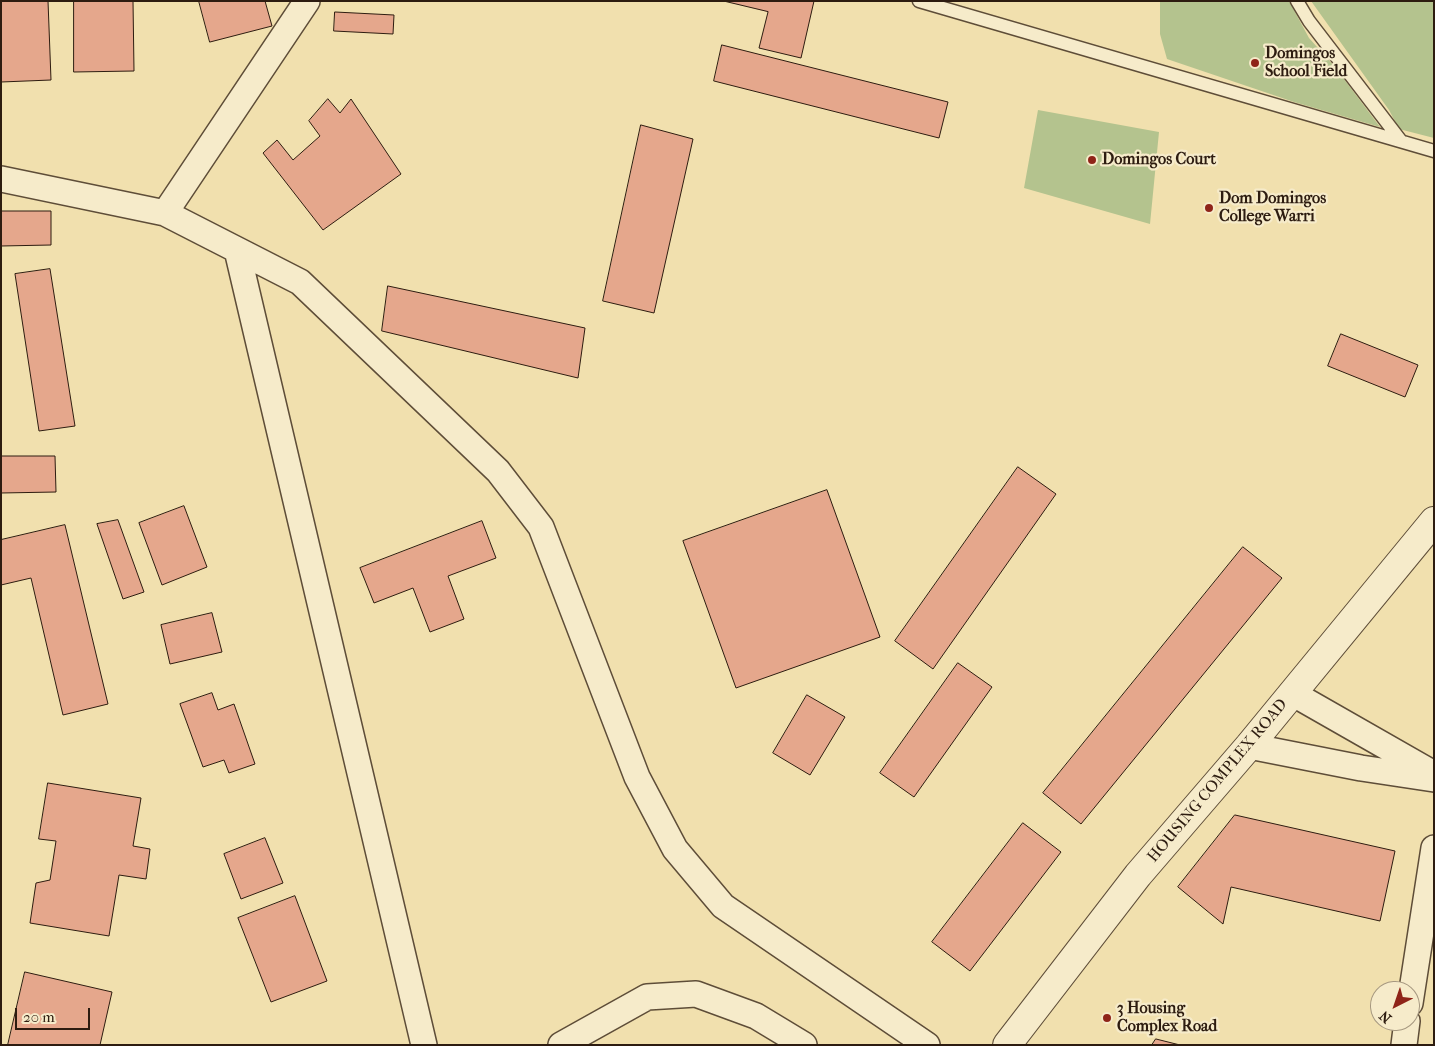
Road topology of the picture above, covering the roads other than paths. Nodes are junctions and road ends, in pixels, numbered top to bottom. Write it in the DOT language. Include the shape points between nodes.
graph roads {
  1 [pos="307,1"];
  2 [pos="919,1"];
  3 [pos="1297,1"];
  4 [pos="1401,141"];
  5 [pos="1434,151"];
  6 [pos="1,179"];
  7 [pos="165,213"];
  8 [pos="237,250"];
  9 [pos="1434,521"];
  10 [pos="1292,693"];
  11 [pos="1249,746"];
  12 [pos="1434,774"];
  13 [pos="1434,779"];
  14 [pos="1434,848"];
  15 [pos="1413,981"];
  16 [pos="1406,1031"];
  17 [pos="424,1045"];
  18 [pos="561,1045"];
  19 [pos="804,1045"];
  20 [pos="926,1045"];
  21 [pos="1007,1045"];
  22 [pos="1404,1045"];
  1 -- 7 [label="street"];
  2 -- 4 [label="lane"];
  3 -- 4 [label="lane"];
  4 -- 5 [label="lane"];
  6 -- 7 [label="street"];
  7 -- 8 [label="street"];
  8 -- 17 [label="street"];
  8 -- 20 [label="street" via="300,282 498,471 540,527 637,777 675,849 723,906"];
  9 -- 10 [label="street, HOUSING COMPLEX ROAD"];
  10 -- 11 [label="street, HOUSING COMPLEX ROAD"];
  10 -- 12 [label="street"];
  11 -- 13 [label="street"];
  11 -- 21 [label="street, HOUSING COMPLEX ROAD" via="1138,875"];
  14 -- 15 [label="street"];
  16 -- 22 [label="street"];
  18 -- 19 [label="street" via="647,997 696,994 756,1016"];
}
